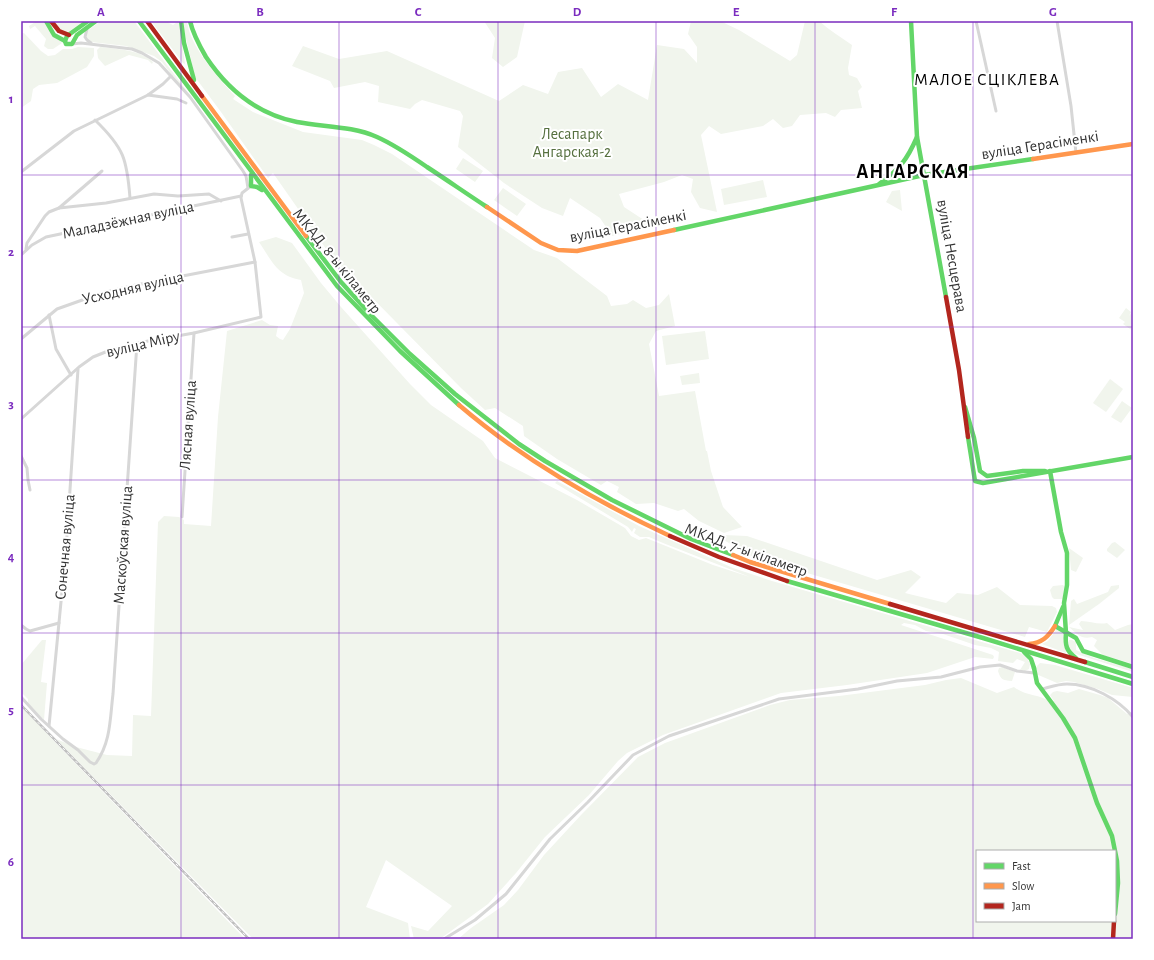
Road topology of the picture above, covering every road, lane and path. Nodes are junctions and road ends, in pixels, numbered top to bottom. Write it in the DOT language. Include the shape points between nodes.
graph roads {
  1 [pos="46,21"];
  2 [pos="51,21"];
  3 [pos="96,21"];
  4 [pos="139,21"];
  5 [pos="147,21"];
  6 [pos="181,21"];
  7 [pos="190,21"];
  8 [pos="911,21"];
  9 [pos="976,21"];
  10 [pos="1057,21"];
  11 [pos="90,23"];
  12 [pos="69,35"];
  13 [pos="74,39"];
  14 [pos="65,41"];
  15 [pos="72,44"];
  16 [pos="93,44"];
  17 [pos="171,76"];
  18 [pos="195,85"];
  19 [pos="148,95"];
  20 [pos="186,103"];
  21 [pos="996,111"];
  22 [pos="95,120"];
  23 [pos="917,137"];
  24 [pos="1133,144"];
  25 [pos="1076,152"];
  26 [pos="102,171"];
  27 [pos="250,171"];
  28 [pos="21,172"];
  29 [pos="924,175"];
  30 [pos="877,186"];
  31 [pos="250,187"];
  32 [pos="241,196"];
  33 [pos="130,198"];
  34 [pos="271,200"];
  35 [pos="221,201"];
  36 [pos="59,208"];
  37 [pos="248,234"];
  38 [pos="232,237"];
  39 [pos="26,249"];
  40 [pos="21,255"];
  41 [pos="255,262"];
  42 [pos="49,315"];
  43 [pos="194,333"];
  44 [pos="21,339"];
  45 [pos="137,343"];
  46 [pos="78,369"];
  47 [pos="71,375"];
  48 [pos="963,399"];
  49 [pos="21,419"];
  50 [pos="967,438"];
  51 [pos="974,438"];
  52 [pos="519,444"];
  53 [pos="516,450"];
  54 [pos="21,456"];
  55 [pos="1133,457"];
  56 [pos="974,471"];
  57 [pos="980,471"];
  58 [pos="1048,471"];
  59 [pos="1016,472"];
  60 [pos="1018,477"];
  61 [pos="30,490"];
  62 [pos="182,517"];
  63 [pos="1064,603"];
  64 [pos="59,624"];
  65 [pos="21,625"];
  66 [pos="1055,626"];
  67 [pos="1066,632"];
  68 [pos="1024,644"];
  69 [pos="1020,649"];
  70 [pos="1051,659"];
  71 [pos="1083,662"];
  72 [pos="1133,667"];
  73 [pos="1034,671"];
  74 [pos="1133,677"];
  75 [pos="1133,684"];
  76 [pos="1042,689"];
  77 [pos="21,698"];
  78 [pos="1133,717"];
  79 [pos="49,726"];
  80 [pos="1115,850"];
  81 [pos="1116,857"];
  82 [pos="1116,904"];
  83 [pos="1114,922"];
  84 [pos="444,939"];
  85 [pos="1113,939"];
  1 -- 14 [label="main road" via="54,35"];
  2 -- 12 [label="main road" via="59,31"];
  3 -- 11 [label="main road"];
  4 -- 27 [label="main road, МКАД, 8-ы кіламетр"];
  5 -- 18 [label="main road, МКАД, 8-ы кіламетр"];
  6 -- 18 [label="main road" via="189,67"];
  7 -- 30 [label="main road, вуліца Герасіменкі" via="197,42 226,84 258,109 288,121 353,130 380,138 541,243 558,250 577,251 614,244"];
  8 -- 23 [label="main road, вуліца Несцерава"];
  9 -- 21 [label="street"];
  10 -- 25 [label="street"];
  11 -- 12 [label="main road"];
  11 -- 13 [label="main road"];
  11 -- 16 [label="street" via="85,37"];
  12 -- 13 [label="main road"];
  12 -- 14 [label="main road"];
  13 -- 15 [label="main road"];
  14 -- 15 [label="main road"];
  15 -- 16 [label="street"];
  16 -- 17 [label="street" via="135,50 159,63"];
  17 -- 19 [label="street"];
  17 -- 31 [label="street" via="190,97 232,155"];
  18 -- 52 [label="main road, МКАД, 8-ы кіламетр" via="341,282 410,354 455,394"];
  19 -- 20 [label="street" via="177,99"];
  19 -- 22 [label="street"];
  22 -- 28 [label="street" via="74,131"];
  22 -- 33 [label="street" via="122,152 128,173"];
  23 -- 29 [label="main road, вуліца Несцерава"];
  23 -- 30 [label="main road" via="904,165"];
  24 -- 25 [label="main road, вуліца Герасіменкі"];
  25 -- 29 [label="main road, вуліца Герасіменкі"];
  26 -- 36 [label="street"];
  27 -- 31 [label="main road"];
  27 -- 34 [label="main road, МКАД, 8-ы кіламетр"];
  29 -- 30 [label="main road, вуліца Герасіменкі"];
  29 -- 48 [label="main road, вуліца Несцерава"];
  31 -- 32 [label="street"];
  31 -- 34 [label="main road" via="260,188"];
  32 -- 35 [label="street, Маладзёжная вуліца"];
  32 -- 37 [label="street"];
  33 -- 35 [label="street" via="154,194 209,194"];
  33 -- 36 [label="street"];
  34 -- 53 [label="main road, МКАД, 8-ы кіламетр" via="337,286 406,360"];
  35 -- 39 [label="street, Маладзёжная вуліца" via="55,234 38,240"];
  36 -- 39 [label="street" via="45,216 27,243"];
  37 -- 38 [label="street"];
  37 -- 41 [label="street"];
  39 -- 40 [label="street, Маладзёжная вуліца"];
  41 -- 42 [label="street, Усходняя вуліца" via="102,293 57,309"];
  41 -- 43 [label="street, вуліца Міру" via="261,315 259,318"];
  42 -- 44 [label="street, Усходняя вуліца"];
  42 -- 47 [label="street" via="56,349"];
  43 -- 45 [label="street, вуліца Міру"];
  43 -- 62 [label="street, Лясная вуліца"];
  45 -- 46 [label="street, вуліца Міру" via="93,357"];
  45 -- 79 [label="street, Маскоўская вуліца" via="113,694 108,737 100,758 94,764 90,762"];
  46 -- 47 [label="street, вуліца Міру"];
  46 -- 64 [label="street, Сонечная вуліца"];
  47 -- 49 [label="street, вуліца Міру"];
  48 -- 50 [label="main road"];
  48 -- 51 [label="main road"];
  50 -- 51 [label="main road" via="971,435"];
  50 -- 56 [label="main road"];
  51 -- 57 [label="main road"];
  52 -- 68 [label="main road, МКАД, 7-ы кіламетр" via="612,500 723,552"];
  53 -- 69 [label="main road, МКАД, 7-ы кіламетр" via="601,502 704,551 782,579"];
  54 -- 61 [label="street" via="27,468"];
  55 -- 58 [label="main road"];
  56 -- 57 [label="main road" via="977,475"];
  56 -- 60 [label="main road" via="975,481 980,483"];
  57 -- 59 [label="main road" via="987,476"];
  58 -- 59 [label="main road"];
  58 -- 60 [label="main road"];
  58 -- 63 [label="main road" via="1068,553"];
  59 -- 60 [label="main road"];
  63 -- 66 [label="main road"];
  63 -- 67 [label="main road"];
  64 -- 65 [label="street" via="30,631"];
  64 -- 79 [label="street, Сонечная вуліца"];
  66 -- 67 [label="main road"];
  66 -- 68 [label="main road" via="1042,642"];
  67 -- 71 [label="main road" via="1066,649"];
  67 -- 72 [label="main road" via="1076,638 1083,651"];
  68 -- 71 [label="main road, МКАД, 7-ы кіламетр"];
  69 -- 70 [label="main road, МКАД, 7-ы кіламетр"];
  69 -- 73 [label="main road" via="1032,659"];
  70 -- 73 [label="main road" via="1038,661"];
  70 -- 75 [label="main road, МКАД, 7-ы кіламетр"];
  71 -- 74 [label="main road, МКАД, 7-ы кіламетр"];
  73 -- 76 [label="main road" via="1037,683"];
  73 -- 84 [label="street" via="1017,671 1000,664 945,676 779,699 669,736 633,755 550,839 506,894 475,920"];
  76 -- 78 [label="street" via="1066,684 1093,690 1112,698"];
  76 -- 80 [label="main road" via="1075,738 1097,803 1112,836"];
  77 -- 79 [label="street"];
  81 -- 82 [label="main road"];
  83 -- 85 [label="main road"];
}
